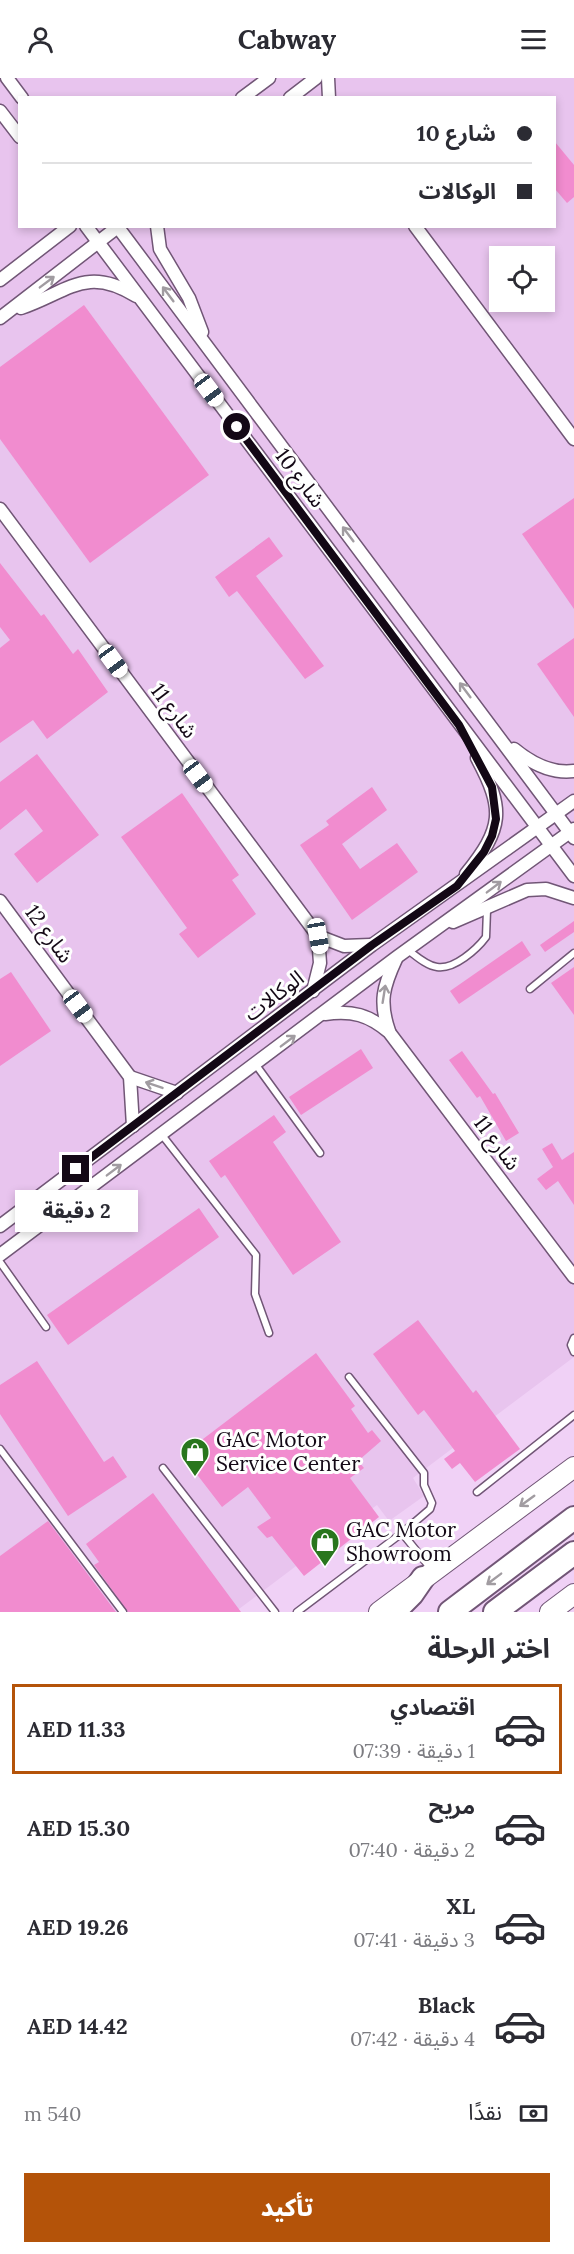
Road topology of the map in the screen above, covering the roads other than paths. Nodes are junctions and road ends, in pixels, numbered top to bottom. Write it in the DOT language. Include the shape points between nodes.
graph roads {
  1 [pos="7,78"];
  2 [pos="269,78"];
  3 [pos="316,78"];
  4 [pos="328,78"];
  5 [pos="257,83"];
  6 [pos="20,96"];
  7 [pos="244,96"];
  8 [pos="293,96"];
  9 [pos="329,96"];
  10 [pos="0,111"];
  11 [pos="18,138"];
  12 [pos="51,228"];
  13 [pos="67,228"];
  14 [pos="87,228"];
  15 [pos="117,228"];
  16 [pos="119,228"];
  17 [pos="157,228"];
  18 [pos="416,228"];
  19 [pos="49,242"];
  20 [pos="98,243"];
  21 [pos="0,280"];
  22 [pos="143,300"];
  23 [pos="4,315"];
  24 [pos="205,342"];
  25 [pos="574,439"];
  26 [pos="0,509"];
  27 [pos="459,725"];
  28 [pos="500,737"];
  29 [pos="574,771"];
  30 [pos="574,801"];
  31 [pos="556,814"];
  32 [pos="537,828"];
  33 [pos="573,833"];
  34 [pos="551,846"];
  35 [pos="574,876"];
  36 [pos="457,886"];
  37 [pos="574,898"];
  38 [pos="0,901"];
  39 [pos="487,910"];
  40 [pos="440,927"];
  41 [pos="318,936"];
  42 [pos="372,945"];
  43 [pos="402,953"];
  44 [pos="574,953"];
  45 [pos="530,989"];
  46 [pos="313,992"];
  47 [pos="324,1014"];
  48 [pos="389,1032"];
  49 [pos="256,1065"];
  50 [pos="130,1077"];
  51 [pos="177,1093"];
  52 [pos="133,1126"];
  53 [pos="162,1135"];
  54 [pos="321,1153"];
  55 [pos="0,1226"];
  56 [pos="0,1255"];
  57 [pos="0,1262"];
  58 [pos="574,1277"];
  59 [pos="46,1327"];
  60 [pos="269,1333"];
  61 [pos="574,1338"];
  62 [pos="574,1352"];
  63 [pos="349,1377"];
  64 [pos="574,1415"];
  65 [pos="0,1449"];
  66 [pos="574,1467"];
  67 [pos="163,1468"];
  68 [pos="477,1492"];
  69 [pos="574,1518"];
  70 [pos="402,1533"];
  71 [pos="574,1553"];
  72 [pos="428,1574"];
  73 [pos="574,1594"];
  74 [pos="123,1612"];
  75 [pos="275,1612"];
  76 [pos="297,1612"];
  77 [pos="379,1612"];
  78 [pos="394,1612"];
  79 [pos="450,1612"];
  80 [pos="495,1612"];
  81 [pos="550,1612"];
  1 -- 6 [label="street"];
  2 -- 5 [label="street"];
  3 -- 8 [label="street"];
  4 -- 9 [label="street"];
  5 -- 7 [label="street"];
  10 -- 11 [label="street"];
  12 -- 19 [label="street"];
  13 -- 19 [label="street"];
  14 -- 20 [label="street, شارع 10"];
  15 -- 20 [label="street"];
  24 -- 16 [label="street, شارع 10, one-way"];
  17 -- 24 [label="street, شارع 10" via="160,249 189,298"];
  18 -- 25 [label="street"];
  19 -- 21 [label="street"];
  20 -- 22 [label="street, شارع 10"];
  23 -- 20 [label="street, one-way"];
  22 -- 23 [label="street" via="111,284 85,281"];
  22 -- 27 [label="street, شارع 10"];
  28 -- 24 [label="street, شارع 10, one-way"];
  26 -- 41 [label="street, شارع 11"];
  27 -- 32 [label="street, شارع 10"];
  27 -- 36 [label="street, شارع 10" via="492,787 496,819 484,852"];
  28 -- 29 [label="street" via="532,762"];
  28 -- 31 [label="street, شارع 10"];
  30 -- 31 [label="street, الوكالات"];
  31 -- 32 [label="street, الوكالات"];
  31 -- 33 [label="street, شارع 10"];
  32 -- 34 [label="street, شارع 10"];
  32 -- 36 [label="street, الوكالات"];
  33 -- 34 [label="street"];
  34 -- 35 [label="street, شارع 10"];
  40 -- 34 [label="street, one-way"];
  36 -- 42 [label="street, الوكالات"];
  37 -- 39 [label="street" via="546,889 527,890"];
  38 -- 50 [label="street, شارع 12"];
  39 -- 40 [label="street"];
  39 -- 43 [label="lane" via="486,937 456,963 435,967"];
  40 -- 43 [label="street"];
  41 -- 42 [label="street" via="344,945"];
  41 -- 46 [label="street" via="320,963"];
  42 -- 46 [label="street, الوكالات"];
  43 -- 47 [label="street"];
  48 -- 43 [label="street, شارع 11, one-way" via="382,997"];
  44 -- 45 [label="lane"];
  46 -- 51 [label="street, الوكالات"];
  47 -- 48 [label="street, شارع 11" via="359,1013 376,1020"];
  49 -- 47 [label="street, one-way"];
  48 -- 58 [label="street, شارع 11"];
  49 -- 53 [label="street"];
  49 -- 54 [label="lane"];
  51 -- 50 [label="street, one-way"];
  50 -- 52 [label="street"];
  51 -- 52 [label="street, الوكالات"];
  52 -- 55 [label="street, الوكالات"];
  56 -- 53 [label="street, one-way"];
  53 -- 60 [label="lane" via="256,1255 255,1294"];
  57 -- 59 [label="lane"];
  61 -- 62 [label="lane"];
  63 -- 70 [label="lane" via="424,1473 430,1509"];
  64 -- 68 [label="lane"];
  65 -- 74 [label="lane"];
  66 -- 72 [label="main road, one-way"];
  67 -- 75 [label="lane"];
  69 -- 79 [label="highway, one-way"];
  70 -- 72 [label="lane"];
  70 -- 76 [label="lane"];
  71 -- 80 [label="highway"];
  72 -- 77 [label="main road"];
  72 -- 78 [label="highway"];
  73 -- 81 [label="main road"];
}
